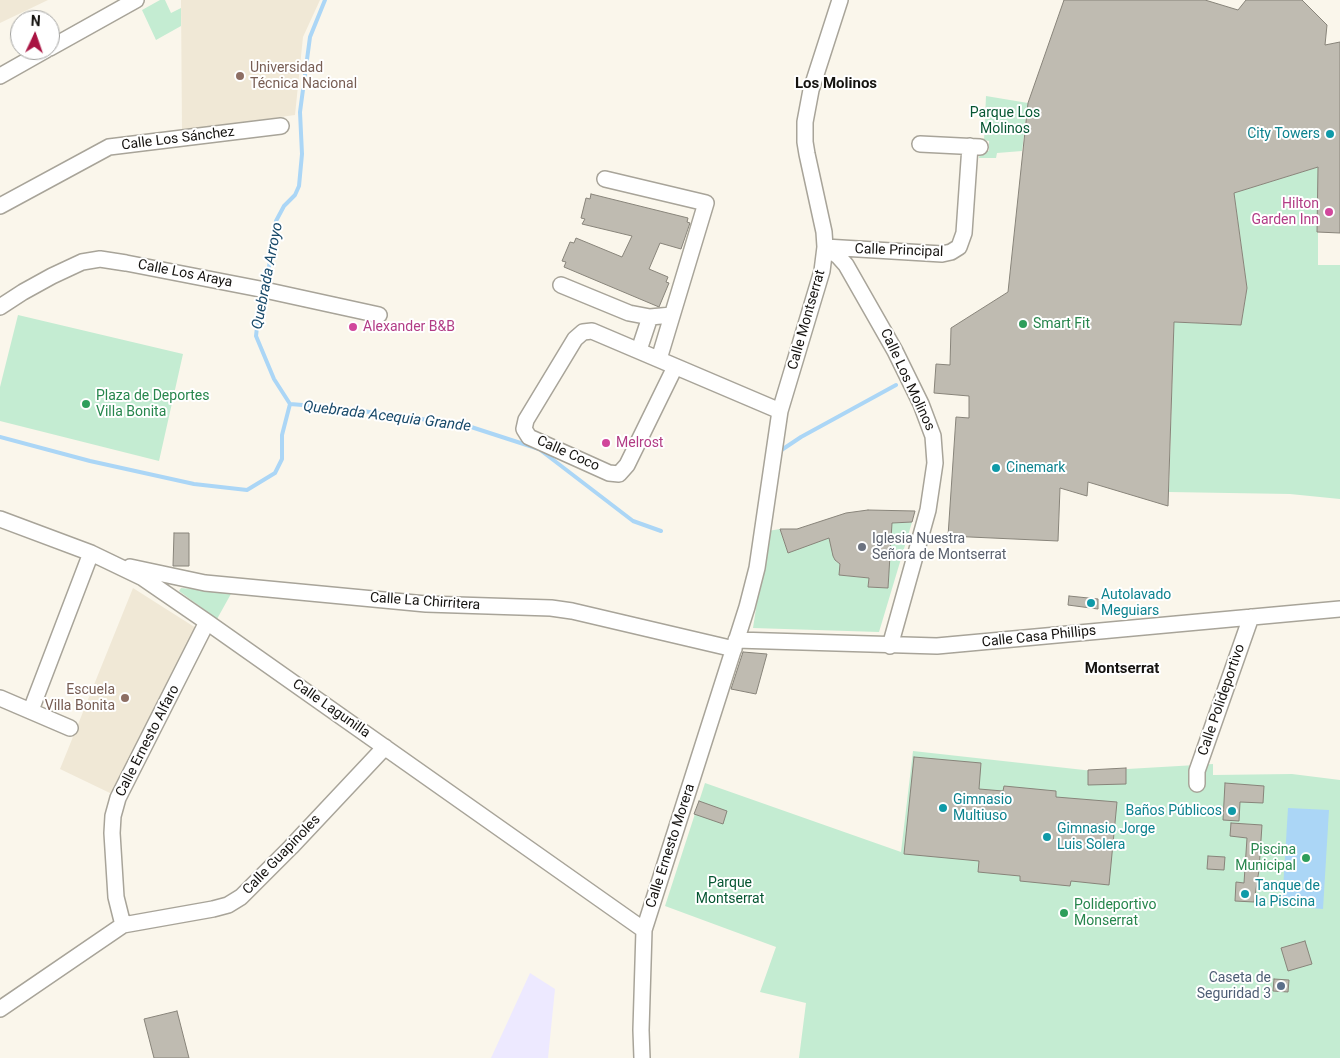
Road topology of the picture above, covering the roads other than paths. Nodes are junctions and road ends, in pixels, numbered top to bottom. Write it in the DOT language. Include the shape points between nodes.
graph roads {
  1 [pos="136,0"];
  2 [pos="840,0"];
  3 [pos="60,42"];
  4 [pos="28,60"];
  5 [pos="0,76"];
  6 [pos="281,126"];
  7 [pos="920,144"];
  8 [pos="605,179"];
  9 [pos="0,206"];
  10 [pos="825,248"];
  11 [pos="561,285"];
  12 [pos="0,307"];
  13 [pos="380,315"];
  14 [pos="672,315"];
  15 [pos="650,317"];
  16 [pos="639,350"];
  17 [pos="659,359"];
  18 [pos="675,367"];
  19 [pos="780,412"];
  20 [pos="0,519"];
  21 [pos="91,553"];
  22 [pos="115,564"];
  23 [pos="1340,609"];
  24 [pos="1251,617"];
  25 [pos="208,622"];
  26 [pos="735,644"];
  27 [pos="890,646"];
  28 [pos="0,698"];
  29 [pos="31,710"];
  30 [pos="70,728"];
  31 [pos="385,747"];
  32 [pos="1197,784"];
  33 [pos="123,926"];
  34 [pos="644,930"];
  35 [pos="0,1009"];
  36 [pos="642,1058"];
  1 -- 3 [label="street"];
  2 -- 10 [label="street, Calle Montserrat" via="811,90 805,122 806,148 822,218"];
  4 -- 5 [label="street"];
  6 -- 9 [label="street, Calle Los Sánchez" via="109,147"];
  7 -- 10 [label="street, Calle Principal" via="975,147 964,234 959,247 942,254"];
  8 -- 14 [label="street" via="706,203"];
  10 -- 19 [label="street, Calle Montserrat" via="822,271"];
  10 -- 27 [label="street, Calle Los Molinos" via="846,265 896,351 933,436 935,463 928,510"];
  11 -- 15 [label="street" via="629,313"];
  12 -- 13 [label="street, Calle Los Araya" via="52,276 82,262 100,259"];
  14 -- 15 [label="street"];
  14 -- 17 [label="street"];
  15 -- 16 [label="street"];
  16 -- 17 [label="street, Calle Coco"];
  16 -- 18 [label="street, Calle Coco" via="592,331 583,332 575,339 526,420 524,429 530,437 609,473 619,474 628,465"];
  17 -- 18 [label="street, Calle Coco"];
  18 -- 19 [label="street, Calle Coco"];
  19 -- 26 [label="street, Calle Montserrat" via="757,568"];
  20 -- 21 [label="street, Calle Lagunilla"];
  21 -- 22 [label="street, Calle Lagunilla"];
  21 -- 29 [label="street"];
  22 -- 25 [label="street, Calle Lagunilla" via="143,578"];
  22 -- 26 [label="street, Calle La Chirritera" via="205,583 426,604 551,608"];
  23 -- 24 [label="street, Calle Casa Phillips"];
  24 -- 27 [label="street, Calle Casa Phillips" via="1016,640"];
  24 -- 32 [label="street, Calle Polideportivo" via="1198,770"];
  25 -- 31 [label="street, Calle Lagunilla"];
  25 -- 33 [label="street, Calle Ernesto Alfaro" via="118,798 112,816 116,897"];
  26 -- 27 [label="street, Calle Casa Phillips"];
  26 -- 34 [label="street, Calle Ernesto Morera"];
  28 -- 29 [label="street"];
  29 -- 30 [label="street"];
  31 -- 33 [label="street, Calle Guapinoles" via="292,848 241,897 214,909"];
  31 -- 34 [label="street, Calle Lagunilla"];
  33 -- 35 [label="street, Calle Guapinoles"];
  34 -- 36 [label="street, Calle Ernesto Morera"];
}
